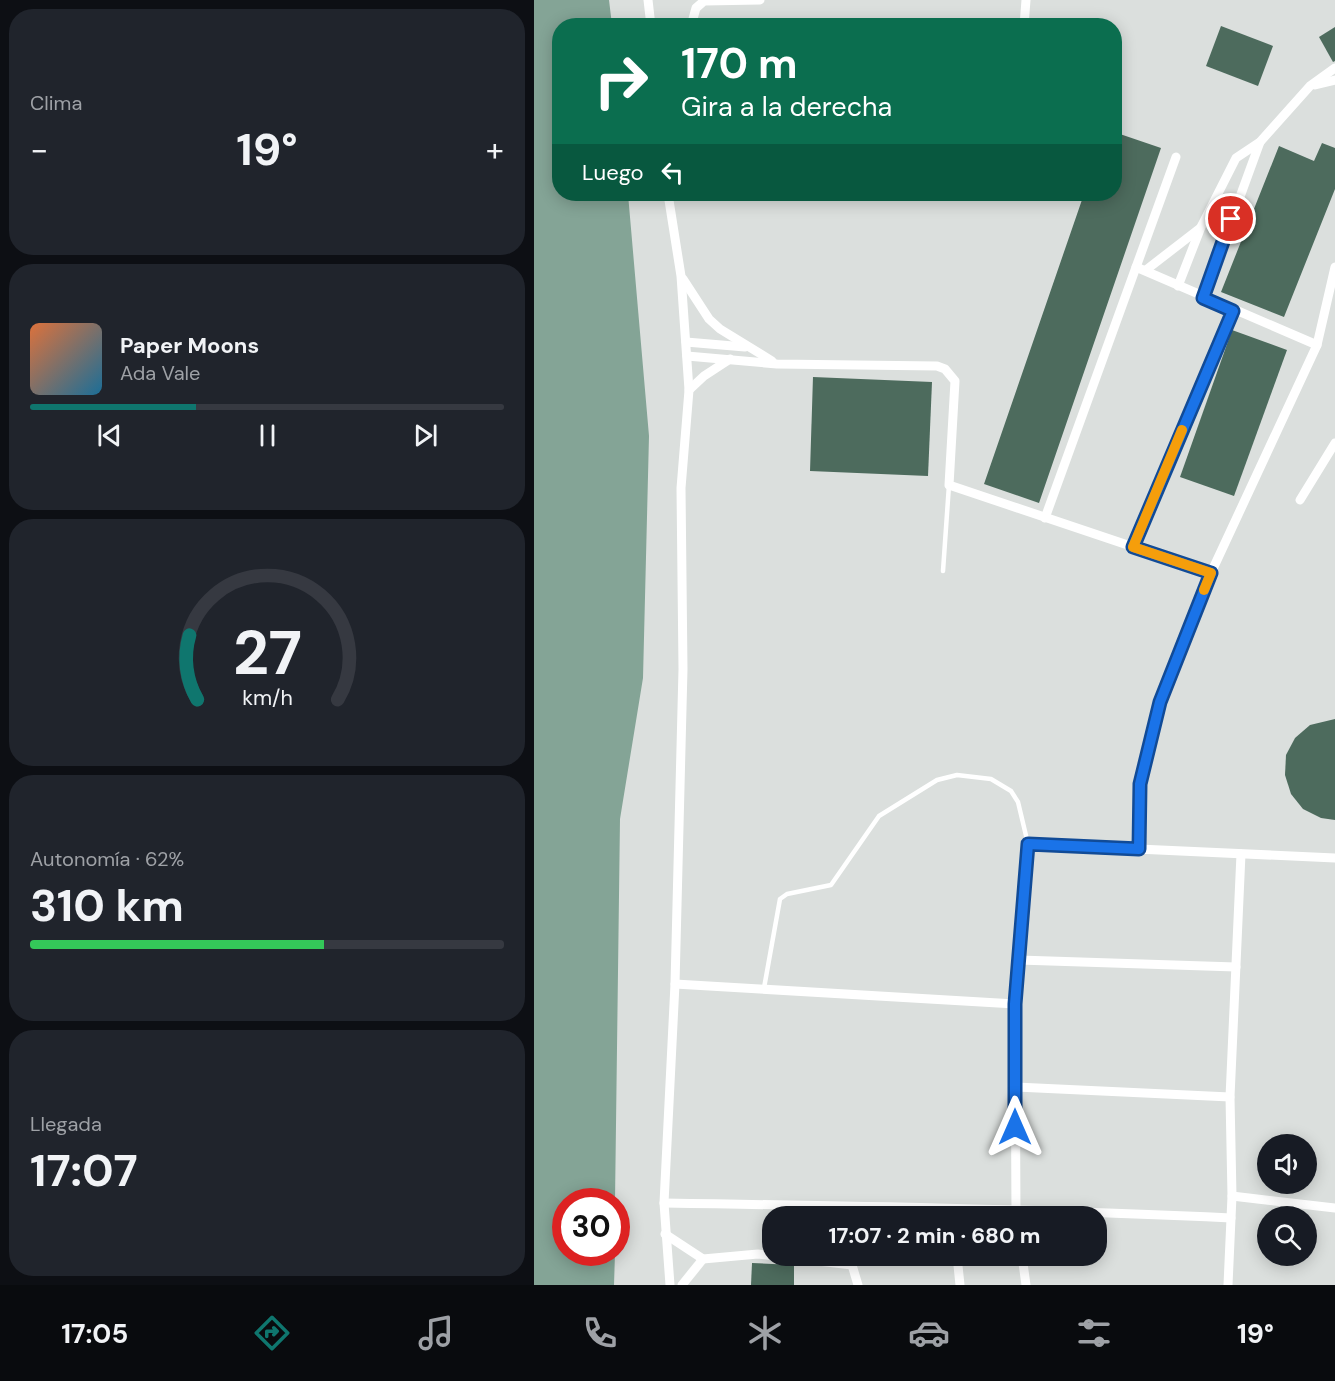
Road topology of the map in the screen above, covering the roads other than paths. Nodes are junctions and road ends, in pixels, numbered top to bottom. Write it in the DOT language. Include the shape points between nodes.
graph roads {
  1 [pos="648,0"];
  2 [pos="760,0"];
  3 [pos="1026,0"];
  4 [pos="650,18"];
  5 [pos="693,18"];
  6 [pos="1025,18"];
  7 [pos="1335,68"];
  8 [pos="1335,80"];
  9 [pos="1310,86"];
  10 [pos="1260,142"];
  11 [pos="1176,157"];
  12 [pos="669,201"];
  13 [pos="1201,227"];
  14 [pos="1136,267"];
  15 [pos="1335,267"];
  16 [pos="1146,270"];
  17 [pos="681,276"];
  18 [pos="1178,286"];
  19 [pos="1203,298"];
  20 [pos="1233,311"];
  21 [pos="686,342"];
  22 [pos="1317,345"];
  23 [pos="747,347"];
  24 [pos="687,356"];
  25 [pos="730,359"];
  26 [pos="777,364"];
  27 [pos="689,390"];
  28 [pos="1335,444"];
  29 [pos="949,485"];
  30 [pos="1300,500"];
  31 [pos="1045,518"];
  32 [pos="1133,547"];
  33 [pos="943,571"];
  34 [pos="1211,573"];
  35 [pos="1028,844"];
  36 [pos="1139,849"];
  37 [pos="1241,854"];
  38 [pos="1335,858"];
  39 [pos="1019,960"];
  40 [pos="1236,967"];
  41 [pos="675,984"];
  42 [pos="764,988"];
  43 [pos="1015,1004"];
  44 [pos="1016,1087"];
  45 [pos="1230,1097"];
  46 [pos="1232,1196"];
  47 [pos="664,1203"];
  48 [pos="862,1206"];
  49 [pos="1015,1206"];
  50 [pos="1335,1208"];
  51 [pos="1107,1215"];
  52 [pos="1231,1218"];
  53 [pos="665,1234"];
  54 [pos="762,1254"];
  55 [pos="704,1259"];
  56 [pos="854,1266"];
  57 [pos="958,1266"];
  58 [pos="1023,1266"];
  59 [pos="670,1285"];
  60 [pos="682,1285"];
  61 [pos="858,1285"];
  62 [pos="960,1285"];
  63 [pos="1026,1285"];
  64 [pos="1228,1285"];
  1 -- 4 [label="street"];
  2 -- 5 [label="street" via="704,2 696,8"];
  3 -- 6 [label="street"];
  7 -- 9 [label="street"];
  8 -- 9 [label="street"];
  9 -- 10 [label="street"];
  10 -- 13 [label="street" via="1236,158"];
  10 -- 19 [label="street"];
  11 -- 14 [label="street"];
  12 -- 17 [label="street"];
  13 -- 16 [label="street"];
  13 -- 18 [label="street"];
  14 -- 16 [label="street"];
  14 -- 31 [label="street"];
  15 -- 22 [label="street"];
  16 -- 18 [label="street"];
  17 -- 21 [label="street"];
  17 -- 23 [label="street" via="710,319"];
  18 -- 19 [label="street"];
  19 -- 20 [label="street"];
  20 -- 22 [label="street"];
  20 -- 32 [label="street"];
  21 -- 23 [label="street"];
  21 -- 24 [label="street"];
  22 -- 34 [label="street"];
  23 -- 26 [label="street"];
  24 -- 25 [label="street"];
  24 -- 27 [label="street"];
  25 -- 26 [label="street"];
  25 -- 27 [label="street"];
  26 -- 29 [label="street" via="945,369 954,381"];
  27 -- 41 [label="street" via="681,488 683,669"];
  28 -- 30 [label="street"];
  29 -- 31 [label="street"];
  29 -- 33 [label="lane"];
  31 -- 32 [label="street"];
  32 -- 34 [label="street"];
  34 -- 36 [label="street" via="1160,702 1140,784"];
  35 -- 36 [label="street"];
  35 -- 39 [label="street"];
  35 -- 42 [label="lane" via="1018,802 1011,791 991,779 957,775 937,780 879,816 831,885 780,899"];
  36 -- 37 [label="street"];
  37 -- 38 [label="street"];
  37 -- 40 [label="street"];
  39 -- 40 [label="street"];
  39 -- 43 [label="street"];
  40 -- 45 [label="street"];
  41 -- 42 [label="street"];
  41 -- 47 [label="street"];
  42 -- 43 [label="street"];
  43 -- 44 [label="street"];
  44 -- 45 [label="street"];
  44 -- 49 [label="street"];
  45 -- 46 [label="street"];
  46 -- 50 [label="street"];
  46 -- 52 [label="street"];
  47 -- 48 [label="street"];
  47 -- 53 [label="street"];
  51 -- 52 [label="street"];
  52 -- 64 [label="street"];
  53 -- 55 [label="street"];
  53 -- 59 [label="street"];
  54 -- 55 [label="street"];
  55 -- 60 [label="street"];
  56 -- 61 [label="street"];
  57 -- 62 [label="street"];
  58 -- 63 [label="street"];
}
